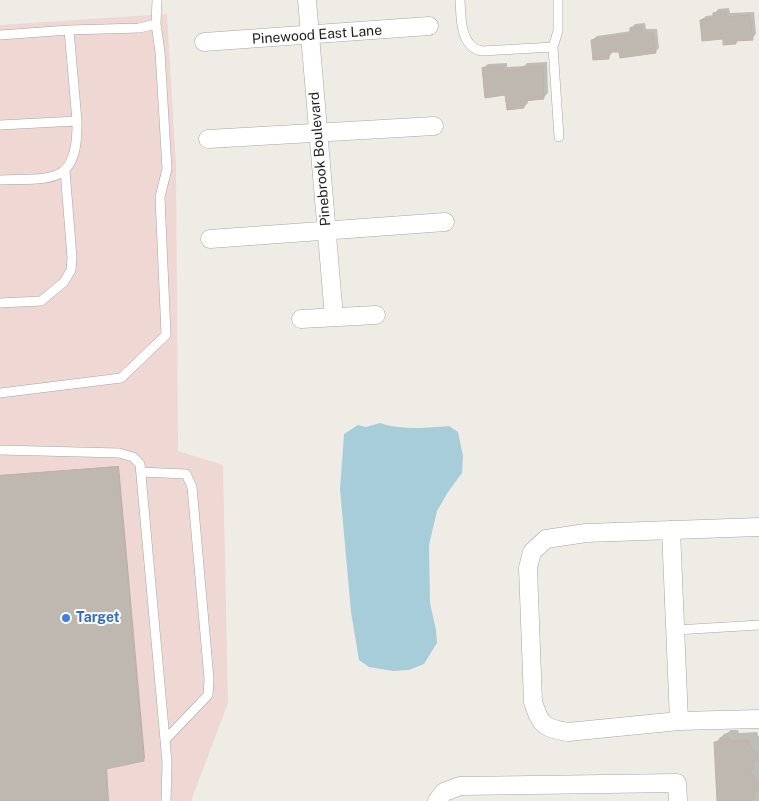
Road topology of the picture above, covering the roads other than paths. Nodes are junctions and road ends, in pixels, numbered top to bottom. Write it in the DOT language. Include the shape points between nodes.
graph roads {
  1 [pos="157,0"];
  2 [pos="307,0"];
  3 [pos="460,0"];
  4 [pos="558,0"];
  5 [pos="156,24"];
  6 [pos="429,26"];
  7 [pos="70,30"];
  8 [pos="0,35"];
  9 [pos="310,36"];
  10 [pos="204,42"];
  11 [pos="553,47"];
  12 [pos="77,121"];
  13 [pos="0,125"];
  14 [pos="434,126"];
  15 [pos="318,133"];
  16 [pos="559,137"];
  17 [pos="208,139"];
  18 [pos="64,170"];
  19 [pos="0,180"];
  20 [pos="445,222"];
  21 [pos="326,230"];
  22 [pos="210,239"];
  23 [pos="0,303"];
  24 [pos="376,315"];
  25 [pos="334,317"];
  26 [pos="301,319"];
  27 [pos="0,393"];
  28 [pos="0,450"];
  29 [pos="141,472"];
  30 [pos="759,527"];
  31 [pos="672,530"];
  32 [pos="759,625"];
  33 [pos="676,630"];
  34 [pos="759,719"];
  35 [pos="679,721"];
  36 [pos="165,740"];
  37 [pos="166,801"];
  38 [pos="437,801"];
  39 [pos="678,801"];
  1 -- 5 [label="lane"];
  2 -- 9 [label="street, Pinebrook Boulevard"];
  3 -- 11 [label="lane" via="464,30 473,48 482,51"];
  4 -- 11 [label="lane" via="558,31"];
  5 -- 7 [label="lane" via="139,28"];
  5 -- 27 [label="lane" via="167,169 160,197 166,334 121,378"];
  6 -- 9 [label="street, Pinewood East Lane"];
  7 -- 8 [label="lane"];
  7 -- 12 [label="lane"];
  9 -- 10 [label="street, Pinewood East Lane"];
  9 -- 15 [label="street, Pinebrook Boulevard"];
  11 -- 16 [label="lane"];
  12 -- 13 [label="lane"];
  12 -- 18 [label="lane" via="73,158"];
  14 -- 15 [label="street"];
  15 -- 17 [label="street"];
  15 -- 21 [label="street, Pinebrook Boulevard"];
  18 -- 19 [label="lane" via="50,178"];
  18 -- 23 [label="lane" via="71,270 64,282 41,300"];
  20 -- 21 [label="street"];
  21 -- 22 [label="street"];
  21 -- 25 [label="street, Pinebrook Boulevard"];
  24 -- 25 [label="street"];
  25 -- 26 [label="street"];
  28 -- 29 [label="lane" via="119,453 133,457 140,464"];
  29 -- 36 [label="lane"];
  29 -- 36 [label="lane" via="186,474 192,487 194,506 208,695"];
  30 -- 31 [label="street"];
  31 -- 33 [label="street"];
  31 -- 35 [label="street" via="586,533 546,539 532,552 528,568 530,624 533,702 539,720 550,729 568,732"];
  32 -- 33 [label="lane"];
  33 -- 35 [label="street"];
  34 -- 35 [label="street"];
  36 -- 37 [label="lane"];
  38 -- 39 [label="street" via="444,792 460,786 677,783"];
}
